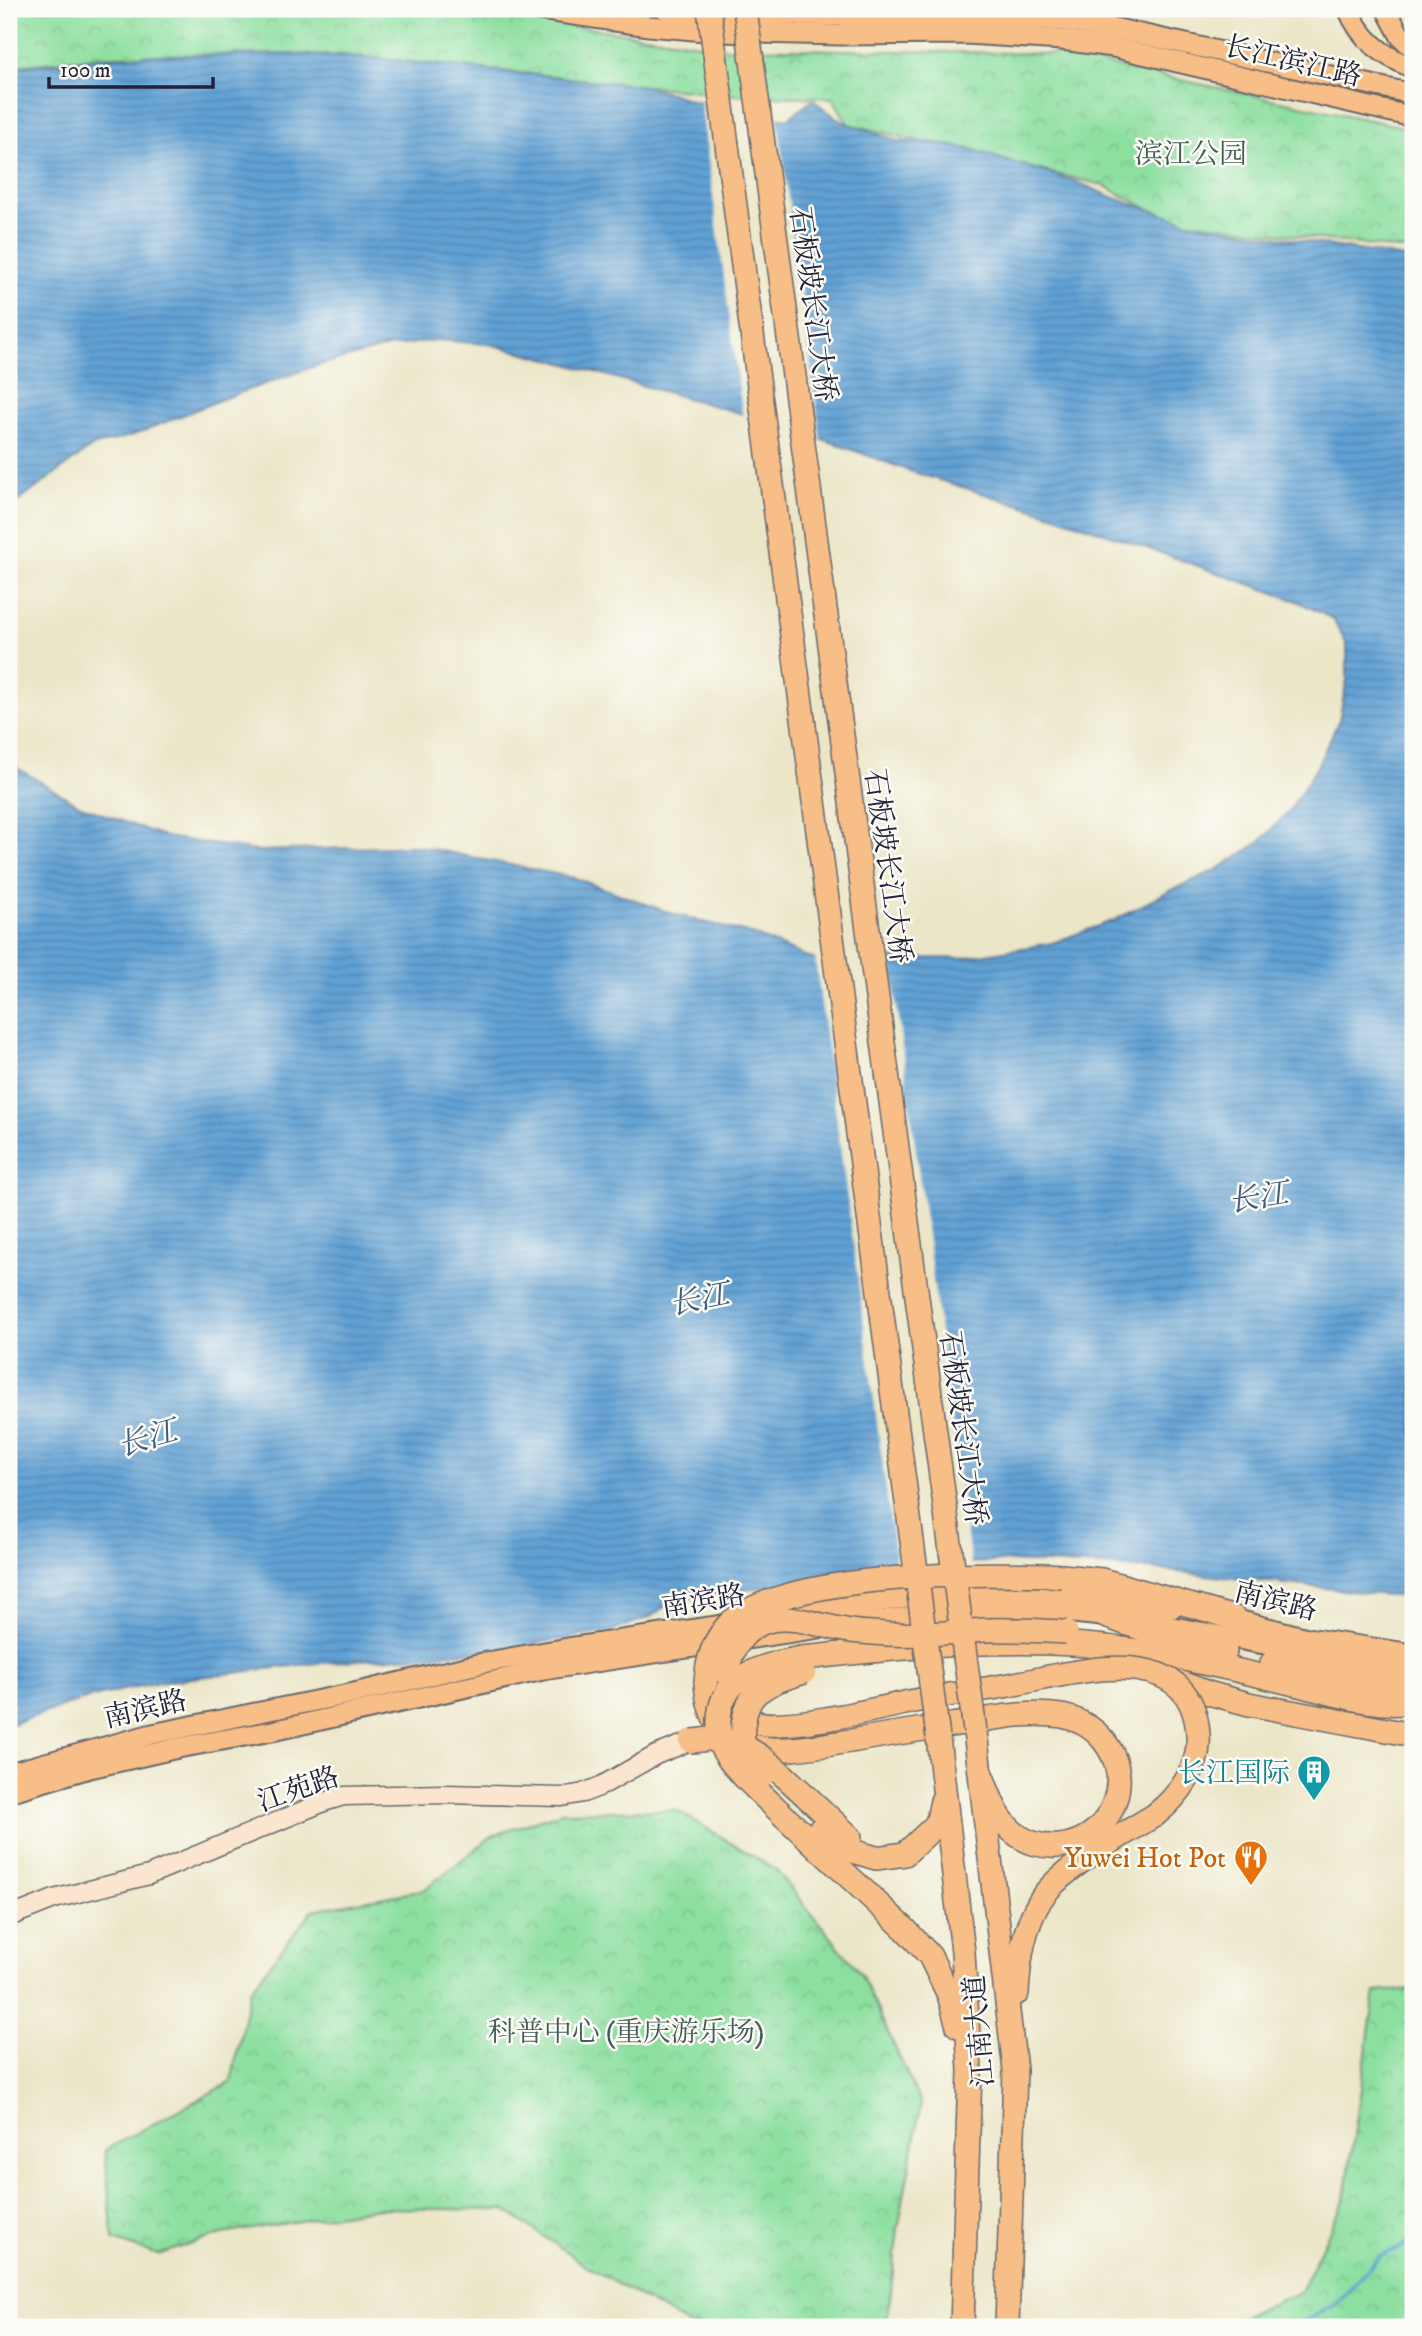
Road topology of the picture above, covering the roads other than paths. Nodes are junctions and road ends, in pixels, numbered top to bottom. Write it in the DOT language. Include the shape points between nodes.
graph roads {
  1 [pos="533,9"];
  2 [pos="665,9"];
  3 [pos="709,9"];
  4 [pos="745,9"];
  5 [pos="943,9"];
  6 [pos="1013,9"];
  7 [pos="1348,9"];
  8 [pos="1387,9"];
  9 [pos="843,26"];
  10 [pos="1413,48"];
  11 [pos="1413,68"];
  12 [pos="1298,73"];
  13 [pos="1413,85"];
  14 [pos="1413,94"];
  15 [pos="1413,103"];
  16 [pos="1413,117"];
  17 [pos="1105,1616"];
  18 [pos="1235,1618"];
  19 [pos="1146,1630"];
  20 [pos="1066,1632"];
  21 [pos="1211,1641"];
  22 [pos="1413,1654"];
  23 [pos="1109,1657"];
  24 [pos="802,1665"];
  25 [pos="1413,1668"];
  26 [pos="716,1678"];
  27 [pos="1413,1687"];
  28 [pos="1413,1703"];
  29 [pos="975,1731"];
  30 [pos="1413,1735"];
  31 [pos="691,1741"];
  32 [pos="9,1773"];
  33 [pos="981,1774"];
  34 [pos="943,1780"];
  35 [pos="9,1792"];
  36 [pos="795,1807"];
  37 [pos="9,1917"];
  38 [pos="1015,2070"];
  39 [pos="970,2071"];
  40 [pos="962,2327"];
  41 [pos="1007,2327"];
  1 -- 9 [label="main road, 长江滨江路" via="716,32"];
  2 -- 9 [label="main road, 长江滨江路"];
  3 -- 34 [label="highway, 江南大道, bridge"];
  4 -- 29 [label="highway, 石板坡长江大桥, bridge"];
  5 -- 9 [label="main road, 长江滨江路"];
  6 -- 13 [label="main road, 长江滨江路" via="1122,20"];
  7 -- 11 [label="main road" via="1367,41"];
  8 -- 10 [label="main road" via="1401,37"];
  9 -- 12 [label="main road" via="967,24 1063,30"];
  9 -- 16 [label="main road, 长江滨江路" via="1113,47"];
  12 -- 14 [label="main road"];
  12 -- 15 [label="main road"];
  17 -- 19 [label="highway"];
  17 -- 21 [label="main road, 南滨路"];
  17 -- 35 [label="main road, 南滨路" via="957,1612 543,1670 90,1768"];
  18 -- 22 [label="main road, 南滨路" via="1307,1638"];
  18 -- 26 [label="highway, bridge" via="1102,1580 1034,1574 911,1576 778,1597 756,1606 719,1636 711,1654"];
  18 -- 32 [label="main road, 南滨路" via="1117,1601 985,1594 915,1597 487,1662 152,1734"];
  19 -- 20 [label="highway"];
  19 -- 21 [label="highway"];
  20 -- 21 [label="highway"];
  20 -- 26 [label="highway, bridge" via="889,1634 772,1620 743,1635"];
  21 -- 25 [label="main road, 南滨路"];
  21 -- 27 [label="highway" via="1299,1668"];
  23 -- 24 [label="highway" via="957,1655"];
  23 -- 28 [label="highway" via="1337,1706 1360,1709"];
  23 -- 30 [label="highway" via="1249,1704"];
  24 -- 28 [label="highway" via="924,1646 1037,1641 1138,1650 1378,1704"];
  24 -- 36 [label="highway, bridge" via="755,1694 745,1713 743,1733 752,1765"];
  26 -- 33 [label="highway" via="707,1700 711,1715 739,1742 761,1749 798,1749 1004,1717 1062,1716 1101,1735 1117,1765 1118,1788 1114,1805 1100,1826 1068,1846 1052,1848 1025,1841 1004,1823"];
  26 -- 38 [label="highway, bridge" via="727,1684 742,1716 772,1724 1119,1667 1139,1668 1171,1680 1191,1702 1199,1742 1195,1762 1171,1802 1073,1868 1042,1896 1029,1922 1018,1961"];
  29 -- 33 [label="highway, 江南大道"];
  31 -- 36 [label="highway, bridge" via="717,1739 747,1747 765,1759"];
  31 -- 37 [label="street, 江苑路" via="601,1786 562,1797 344,1796 149,1875 54,1899"];
  33 -- 38 [label="highway, 江南大道"];
  34 -- 36 [label="highway" via="937,1824 920,1840 880,1847 850,1838"];
  34 -- 39 [label="highway, 江南大道" via="963,1952"];
  36 -- 39 [label="highway" via="930,1956 949,1995"];
  38 -- 41 [label="highway, 江南大道"];
  39 -- 40 [label="highway, 江南大道"];
}
